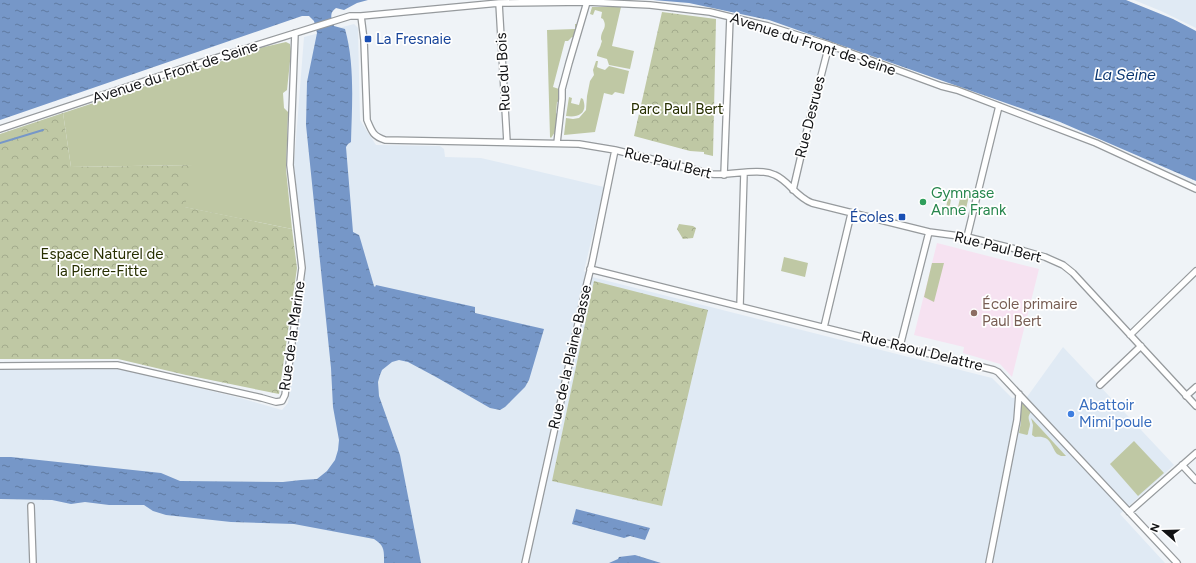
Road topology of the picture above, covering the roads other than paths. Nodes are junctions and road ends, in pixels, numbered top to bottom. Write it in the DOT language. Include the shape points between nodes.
graph roads {
  1 [pos="587,2"];
  2 [pos="499,3"];
  3 [pos="361,16"];
  4 [pos="730,17"];
  5 [pos="295,33"];
  6 [pos="829,45"];
  7 [pos="999,106"];
  8 [pos="0,129"];
  9 [pos="507,142"];
  10 [pos="556,143"];
  11 [pos="615,150"];
  12 [pos="744,173"];
  13 [pos="724,175"];
  14 [pos="1196,189"];
  15 [pos="793,190"];
  16 [pos="851,214"];
  17 [pos="929,232"];
  18 [pos="967,236"];
  19 [pos="590,269"];
  20 [pos="1196,271"];
  21 [pos="740,306"];
  22 [pos="824,327"];
  23 [pos="1130,335"];
  24 [pos="900,346"];
  25 [pos="1141,346"];
  26 [pos="0,366"];
  27 [pos="1100,385"];
  28 [pos="1196,387"];
  29 [pos="1019,394"];
  30 [pos="1186,396"];
  31 [pos="1196,406"];
  32 [pos="1196,453"];
  33 [pos="1182,466"];
  34 [pos="1196,480"];
  35 [pos="31,506"];
  36 [pos="1128,512"];
  37 [pos="33,563"];
  38 [pos="525,563"];
  39 [pos="989,563"];
  40 [pos="1177,563"];
  1 -- 2 [label="street, Avenue du Front de Seine"];
  1 -- 4 [label="street, Avenue du Front de Seine" via="650,5"];
  1 -- 10 [label="street" via="562,89"];
  2 -- 3 [label="street, Avenue du Front de Seine"];
  2 -- 9 [label="street, Rue du Bois"];
  3 -- 5 [label="street, Avenue du Front de Seine" via="350,16"];
  3 -- 9 [label="street, Rue Paul Bert" via="367,120 377,137 385,140"];
  4 -- 6 [label="street, Avenue du Front de Seine"];
  4 -- 13 [label="street"];
  5 -- 8 [label="street, Avenue du Front de Seine"];
  5 -- 26 [label="street, Rue de la Marine" via="290,165 302,268 285,395 282,401 276,402 117,365"];
  6 -- 7 [label="street, Avenue du Front de Seine"];
  6 -- 15 [label="street, Rue Desrues"];
  7 -- 14 [label="street, Avenue du Front de Seine" via="1096,143"];
  7 -- 18 [label="street"];
  9 -- 10 [label="street, Rue Paul Bert"];
  10 -- 11 [label="street, Rue Paul Bert"];
  11 -- 13 [label="street, Rue Paul Bert"];
  11 -- 19 [label="street, Rue de la Plaine Basse"];
  12 -- 13 [label="street, Rue Paul Bert"];
  12 -- 15 [label="street, Rue Paul Bert" via="774,174"];
  12 -- 21 [label="street"];
  15 -- 16 [label="street, Rue Paul Bert" via="806,201"];
  16 -- 17 [label="street, Rue Paul Bert"];
  16 -- 22 [label="street"];
  17 -- 18 [label="street, Rue Paul Bert"];
  17 -- 24 [label="street"];
  18 -- 23 [label="street, Rue Paul Bert" via="1035,254 1063,265"];
  19 -- 21 [label="street, Rue Raoul Delattre"];
  19 -- 38 [label="street, Rue de la Plaine Basse"];
  20 -- 23 [label="street"];
  21 -- 22 [label="street, Rue Raoul Delattre"];
  22 -- 24 [label="street, Rue Raoul Delattre"];
  23 -- 25 [label="street, Rue Paul Bert"];
  24 -- 29 [label="street, Rue Raoul Delattre" via="989,368 998,372"];
  25 -- 27 [label="street"];
  25 -- 30 [label="street, Rue Paul Bert"];
  28 -- 30 [label="street"];
  29 -- 36 [label="street, Rue Raoul Delattre"];
  29 -- 39 [label="street" via="1017,420"];
  30 -- 31 [label="street, Rue Paul Bert"];
  32 -- 33 [label="street"];
  33 -- 34 [label="street"];
  33 -- 36 [label="street"];
  35 -- 37 [label="street"];
  36 -- 40 [label="street, Rue Raoul Delattre"];
}
